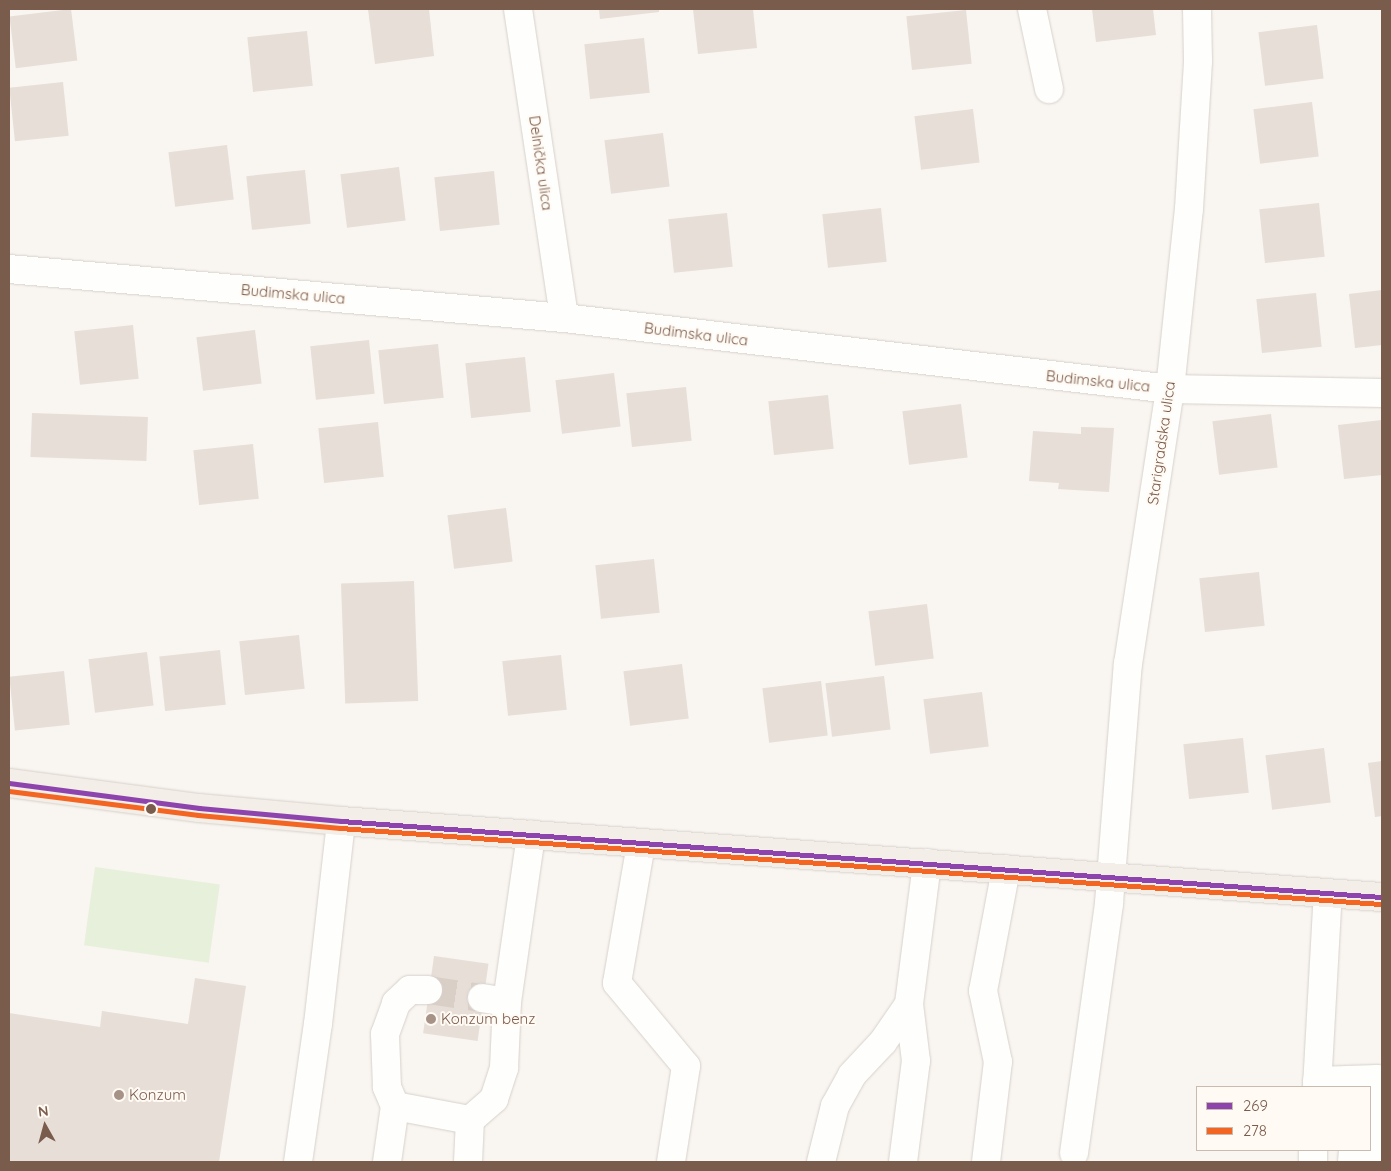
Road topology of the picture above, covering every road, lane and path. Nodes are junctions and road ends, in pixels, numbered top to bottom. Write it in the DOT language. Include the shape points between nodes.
graph roads {
  1 [pos="518,9"];
  2 [pos="1032,9"];
  3 [pos="1197,9"];
  4 [pos="1049,89"];
  5 [pos="9,270"];
  6 [pos="564,318"];
  7 [pos="1170,389"];
  8 [pos="1382,393"];
  9 [pos="9,783"];
  10 [pos="341,821"];
  11 [pos="531,835"];
  12 [pos="642,844"];
  13 [pos="927,864"];
  14 [pos="1006,869"];
  15 [pos="1112,877"];
  16 [pos="1328,893"];
  17 [pos="1382,897"];
  18 [pos="428,990"];
  19 [pos="909,1004"];
  20 [pos="1317,1084"];
  21 [pos="395,1106"];
  22 [pos="470,1120"];
  23 [pos="1074,1153"];
  24 [pos="298,1162"];
  25 [pos="387,1162"];
  26 [pos="468,1162"];
  27 [pos="671,1162"];
  28 [pos="821,1162"];
  29 [pos="903,1162"];
  30 [pos="986,1162"];
  31 [pos="1377,1162"];
  1 -- 6 [label="street, Delnička ulica"];
  2 -- 4 [label="street"];
  3 -- 7 [label="street, Starigradska ulica" via="1198,61 1189,209"];
  5 -- 6 [label="street, Budimska ulica"];
  6 -- 7 [label="street, Budimska ulica"];
  7 -- 8 [label="street, Budimska ulica"];
  7 -- 15 [label="street, Starigradska ulica" via="1128,664"];
  9 -- 10 [label="main road" via="198,808"];
  10 -- 11 [label="main road"];
  10 -- 24 [label="street" via="318,1024"];
  11 -- 12 [label="main road"];
  11 -- 22 [label="street" via="494,1000 504,1068 494,1100"];
  12 -- 13 [label="main road"];
  12 -- 27 [label="street" via="617,983 686,1066"];
  13 -- 14 [label="main road"];
  13 -- 19 [label="street"];
  14 -- 15 [label="main road"];
  14 -- 30 [label="street" via="983,991 998,1062"];
  15 -- 16 [label="main road"];
  15 -- 23 [label="street, Starigradska ulica"];
  16 -- 17 [label="main road"];
  16 -- 20 [label="street"];
  18 -- 21 [label="street" via="410,990 396,1003 384,1034 387,1087"];
  19 -- 28 [label="street" via="883,1042 852,1075 835,1106"];
  19 -- 29 [label="street" via="916,1060"];
  20 -- 31 [label="street" via="1377,1079"];
  21 -- 22 [label="street"];
  21 -- 25 [label="street"];
  22 -- 26 [label="street"];
}
